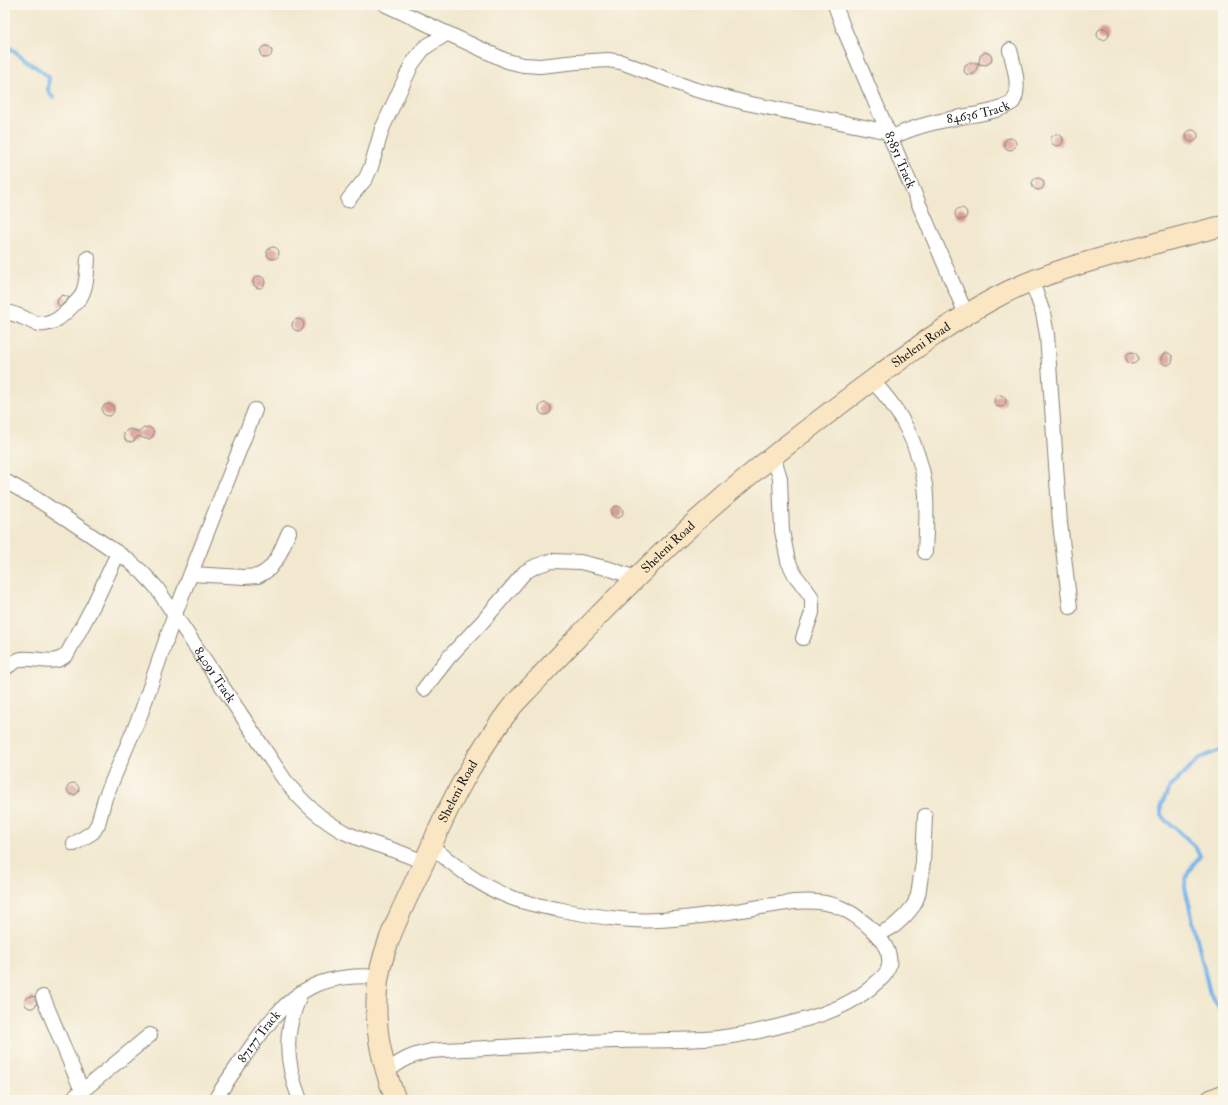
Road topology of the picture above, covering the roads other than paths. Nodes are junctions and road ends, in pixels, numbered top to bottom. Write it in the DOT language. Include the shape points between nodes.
graph roads {
  1 [pos="386,5"];
  2 [pos="835,5"];
  3 [pos="403,9"];
  4 [pos="446,34"];
  5 [pos="1010,50"];
  6 [pos="890,135"];
  7 [pos="348,200"];
  8 [pos="1223,226"];
  9 [pos="88,258"];
  10 [pos="1030,280"];
  11 [pos="5,312"];
  12 [pos="966,314"];
  13 [pos="872,381"];
  14 [pos="255,410"];
  15 [pos="774,455"];
  16 [pos="5,481"];
  17 [pos="289,532"];
  18 [pos="925,552"];
  19 [pos="118,553"];
  20 [pos="191,574"];
  21 [pos="636,578"];
  22 [pos="1070,607"];
  23 [pos="175,614"];
  24 [pos="803,638"];
  25 [pos="5,668"];
  26 [pos="424,689"];
  27 [pos="925,816"];
  28 [pos="74,844"];
  29 [pos="428,854"];
  30 [pos="878,935"];
  31 [pos="379,977"];
  32 [pos="300,994"];
  33 [pos="43,998"];
  34 [pos="150,1035"];
  35 [pos="386,1072"];
  36 [pos="82,1091"];
  37 [pos="1223,1095"];
  38 [pos="71,1100"];
  39 [pos="215,1100"];
  40 [pos="300,1100"];
  41 [pos="396,1100"];
  42 [pos="1211,1100"];
  1 -- 3 [label="street"];
  2 -- 6 [label="street, 83851 Track"];
  3 -- 4 [label="street"];
  4 -- 6 [label="street" via="494,56 523,65 608,60 621,62 693,89"];
  4 -- 7 [label="street" via="424,48 412,64 382,129 366,178"];
  5 -- 6 [label="street, 84636 Track" via="1016,84 1013,102 1000,110 933,122"];
  6 -- 12 [label="street, 83851 Track"];
  8 -- 10 [label="street, Sheleni Road" via="1093,260"];
  9 -- 11 [label="street" via="84,289 80,298 53,322 36,323"];
  10 -- 12 [label="street, Sheleni Road"];
  10 -- 22 [label="street" via="1043,313 1047,336 1060,523"];
  12 -- 13 [label="street, Sheleni Road"];
  13 -- 15 [label="street, Sheleni Road"];
  13 -- 18 [label="street" via="884,392 906,426 920,465 925,485"];
  14 -- 20 [label="street"];
  15 -- 21 [label="street, Sheleni Road" via="712,507"];
  15 -- 24 [label="street" via="780,478 782,531 788,561 811,596 813,605"];
  16 -- 19 [label="street, 84091 Track"];
  17 -- 20 [label="street" via="278,557 270,568 258,576"];
  19 -- 23 [label="street, 84091 Track" via="156,586"];
  19 -- 25 [label="street" via="67,654 52,661 22,659"];
  20 -- 23 [label="street"];
  21 -- 26 [label="street" via="580,562 551,561 536,566 526,572 449,657"];
  21 -- 29 [label="street, Sheleni Road" via="513,705 478,756"];
  23 -- 28 [label="street" via="141,713 105,798 98,824 93,832"];
  23 -- 29 [label="street, 84091 Track" via="284,779 313,810 329,823 363,840 391,849"];
  27 -- 30 [label="street" via="923,862 918,896 905,916"];
  29 -- 30 [label="street, 84091 Track" via="447,860 480,883 507,896 580,914 624,920 657,920 811,901 840,907"];
  29 -- 31 [label="street, Sheleni Road" via="389,938"];
  30 -- 35 [label="street" via="888,952 888,971 869,990 844,1005 816,1017 718,1038 607,1041 431,1051 402,1060"];
  31 -- 32 [label="street, 87177 Track" via="349,977 314,985"];
  31 -- 35 [label="street, Sheleni Road" via="378,1030"];
  32 -- 39 [label="street, 87177 Track" via="288,1003 259,1036"];
  32 -- 40 [label="street" via="290,1026 288,1056"];
  33 -- 36 [label="street"];
  34 -- 36 [label="street"];
  35 -- 41 [label="street, Sheleni Road"];
  36 -- 38 [label="street"];
  37 -- 42 [label="street"];
}
